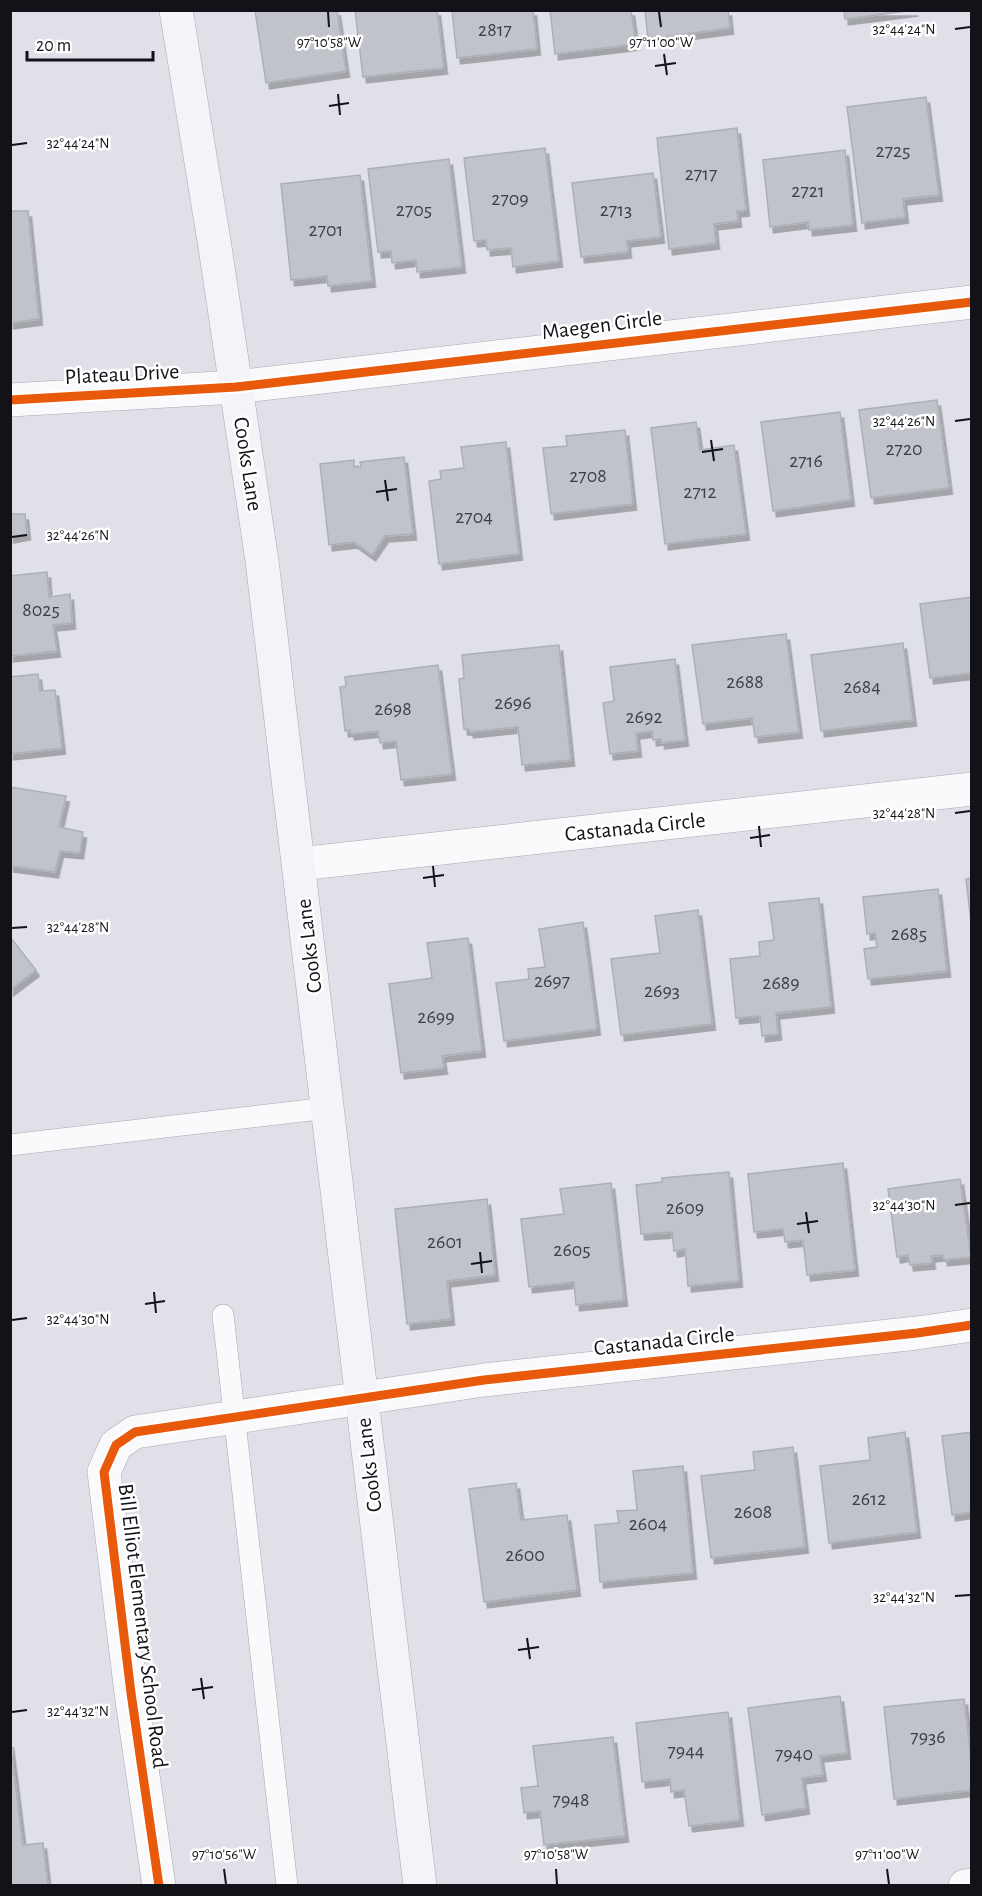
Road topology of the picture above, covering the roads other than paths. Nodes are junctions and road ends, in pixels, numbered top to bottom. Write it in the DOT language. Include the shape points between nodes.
graph roads {
  1 [pos="176,10"];
  2 [pos="972,303"];
  3 [pos="236,387"];
  4 [pos="10,400"];
  5 [pos="972,789"];
  6 [pos="299,864"];
  7 [pos="328,1108"];
  8 [pos="10,1144"];
  9 [pos="223,1315"];
  10 [pos="972,1325"];
  11 [pos="362,1399"];
  12 [pos="233,1418"];
  13 [pos="972,1885"];
  14 [pos="159,1886"];
  15 [pos="287,1886"];
  16 [pos="420,1886"];
  17 [pos="965,1886"];
  1 -- 3 [label="main road, Cooks Lane"];
  2 -- 3 [label="street, Maegen Circle"];
  3 -- 4 [label="street, Plateau Drive"];
  3 -- 6 [label="main road, Cooks Lane"];
  5 -- 6 [label="street, Castanada Circle"];
  6 -- 7 [label="main road, Cooks Lane"];
  7 -- 8 [label="lane"];
  7 -- 11 [label="main road, Cooks Lane"];
  9 -- 12 [label="lane"];
  10 -- 11 [label="street, Castanada Circle" via="484,1380"];
  11 -- 12 [label="street, Bill Elliot Elementary School Road"];
  11 -- 16 [label="main road, Cooks Lane"];
  12 -- 14 [label="street, Bill Elliot Elementary School Road" via="135,1432 116,1445 104,1472"];
  12 -- 15 [label="lane"];
  13 -- 17 [label="street"];
}
